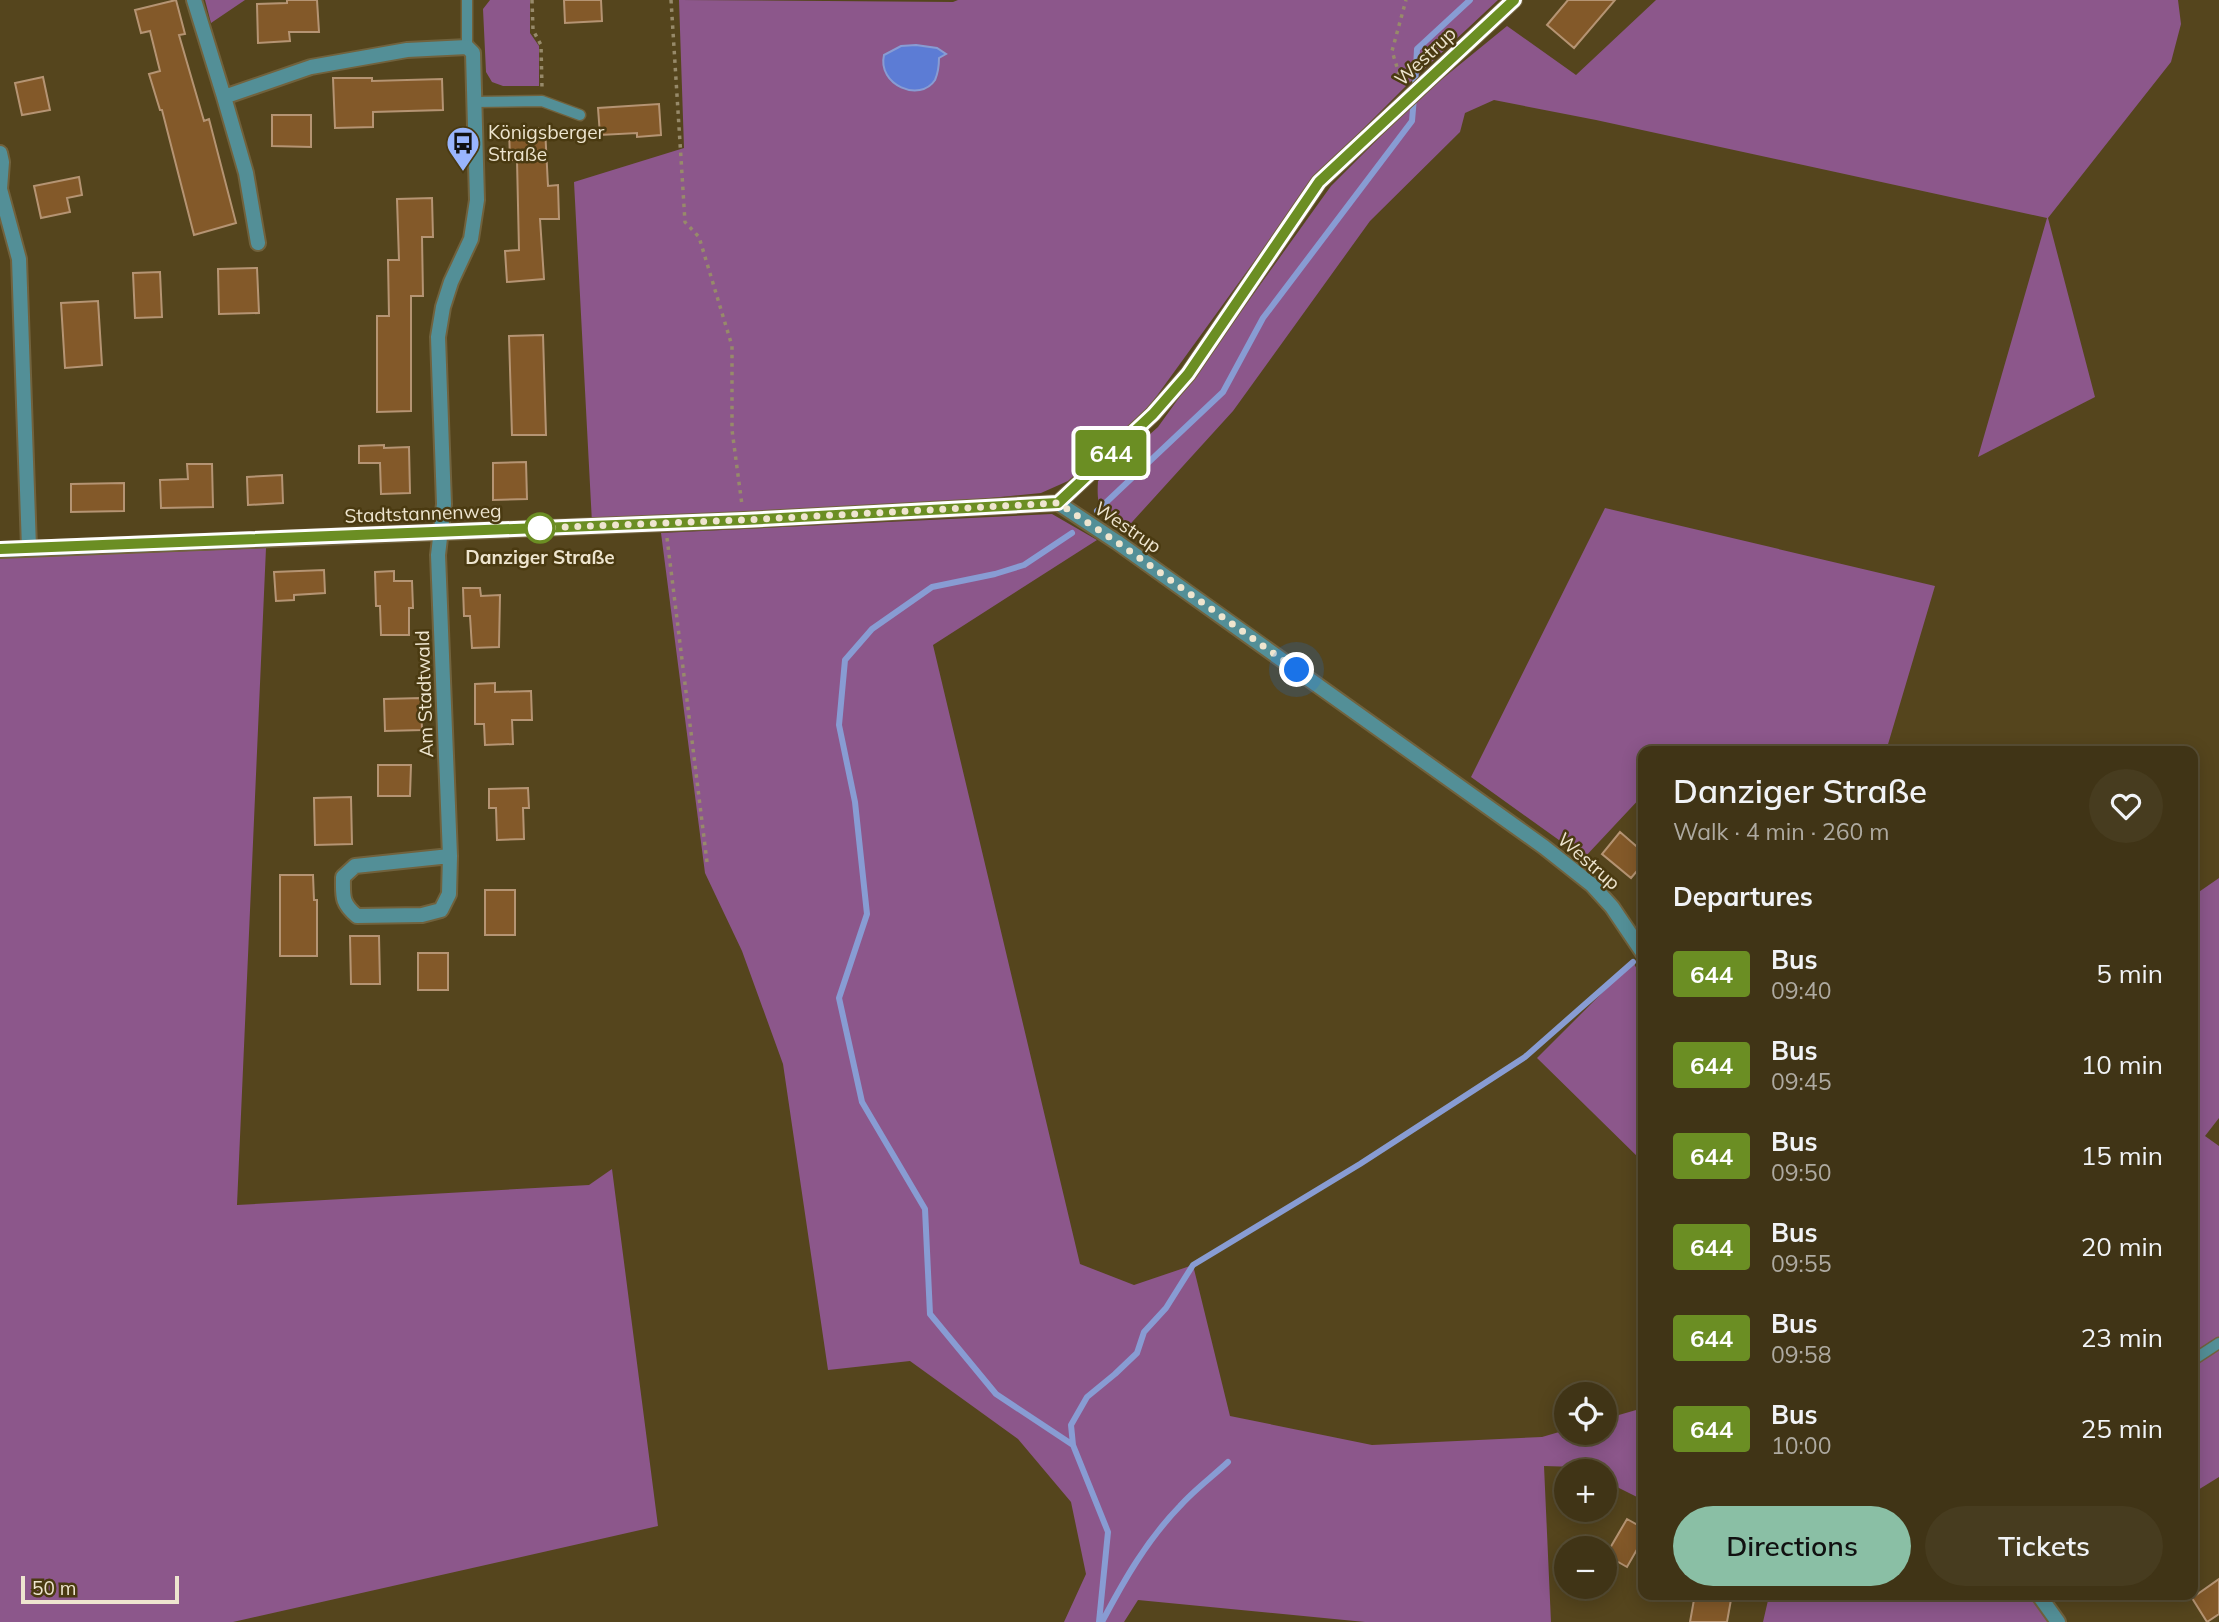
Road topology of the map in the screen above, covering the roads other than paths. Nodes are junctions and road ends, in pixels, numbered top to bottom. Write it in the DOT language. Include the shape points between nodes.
graph roads {
  1 [pos="194,0"];
  2 [pos="467,0"];
  3 [pos="1514,0"];
  4 [pos="467,47"];
  5 [pos="224,97"];
  6 [pos="476,102"];
  7 [pos="580,115"];
  8 [pos="0,153"];
  9 [pos="0,189"];
  10 [pos="258,243"];
  11 [pos="1058,503"];
  12 [pos="442,532"];
  13 [pos="29,548"];
  14 [pos="0,550"];
  15 [pos="450,856"];
  16 [pos="1638,946"];
  17 [pos="2219,1343"];
  18 [pos="2198,1357"];
  19 [pos="2042,1600"];
  20 [pos="2058,1622"];
  1 -- 5 [label="street"];
  2 -- 4 [label="lane"];
  3 -- 11 [label="street, Westrup" via="1319,182 1188,374 1153,414"];
  4 -- 5 [label="street" via="407,50 311,67"];
  4 -- 6 [label="street" via="473,53"];
  5 -- 10 [label="street" via="246,173"];
  6 -- 7 [label="lane" via="542,101"];
  6 -- 12 [label="street" via="475,220 443,307 438,337"];
  8 -- 9 [label="street"];
  9 -- 13 [label="street" via="19,259"];
  11 -- 12 [label="street, Stadtstannenweg"];
  11 -- 16 [label="street, Westrup" via="1544,847 1592,885"];
  12 -- 13 [label="street, Stadtstannenweg"];
  12 -- 15 [label="street, Am Stadtwald" via="438,555"];
  13 -- 14 [label="street, Stadtstannenweg"];
  15 -- 15 [label="street, Am Stadtwald" via="355,866 343,877 347,908 357,916 422,915 440,910 449,894"];
  17 -- 18 [label="lane"];
  19 -- 20 [label="street"];
}
